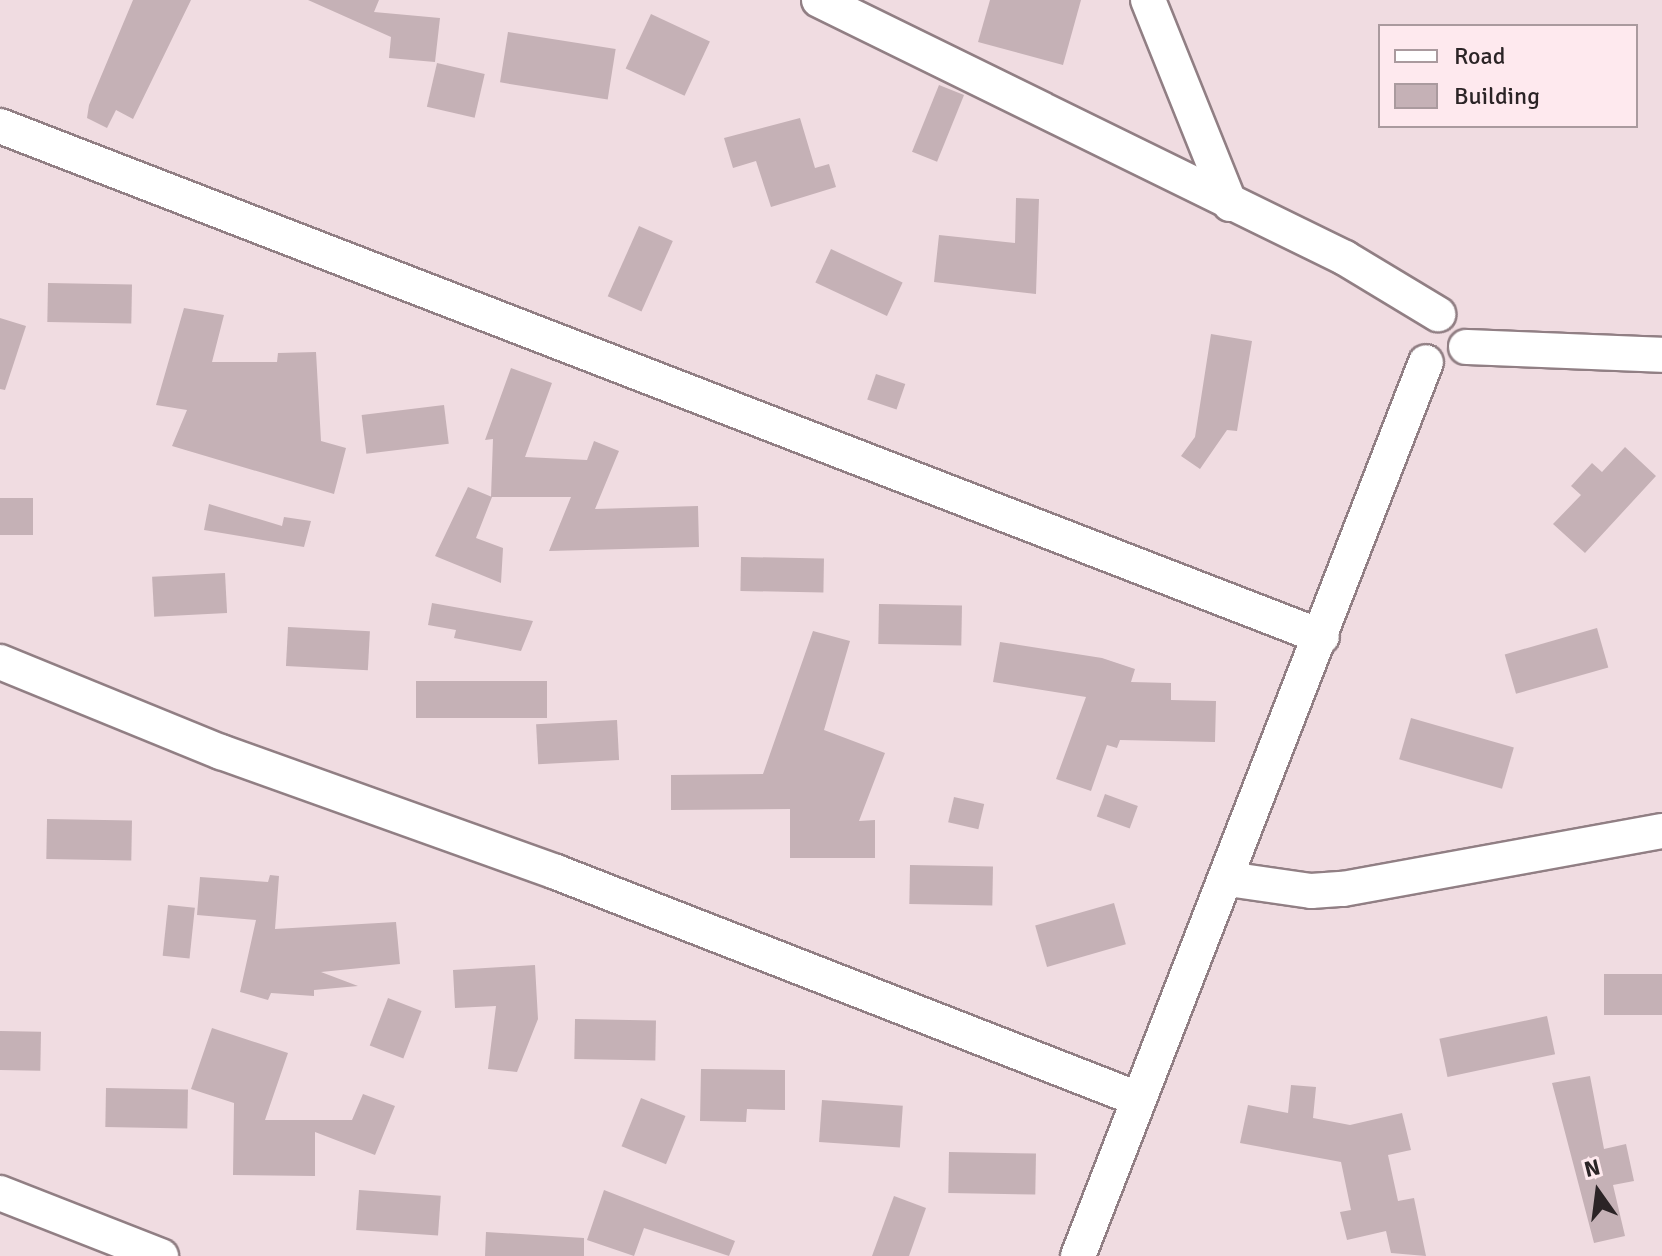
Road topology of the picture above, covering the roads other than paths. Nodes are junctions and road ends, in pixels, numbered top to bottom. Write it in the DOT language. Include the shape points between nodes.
graph roads {
  1 [pos="819,0"];
  2 [pos="1148,0"];
  3 [pos="0,126"];
  4 [pos="1230,204"];
  5 [pos="1438,314"];
  6 [pos="1466,347"];
  7 [pos="1662,355"];
  8 [pos="1426,362"];
  9 [pos="1322,637"];
  10 [pos="0,662"];
  11 [pos="1662,831"];
  12 [pos="1228,879"];
  13 [pos="1138,1099"];
  14 [pos="0,1193"];
  15 [pos="161,1256"];
  16 [pos="1078,1256"];
  1 -- 4 [label="street"];
  2 -- 4 [label="street"];
  3 -- 9 [label="street"];
  4 -- 5 [label="street" via="1345,258"];
  5 -- 6 [label="street" via="1463,327"];
  5 -- 8 [label="street" via="1417,327 1413,340"];
  6 -- 7 [label="street"];
  6 -- 8 [label="street" via="1450,365"];
  8 -- 9 [label="street"];
  9 -- 12 [label="street"];
  10 -- 13 [label="street" via="221,752 556,872"];
  11 -- 12 [label="street" via="1343,889 1311,891"];
  12 -- 13 [label="street"];
  13 -- 16 [label="street"];
  14 -- 15 [label="street"];
}
